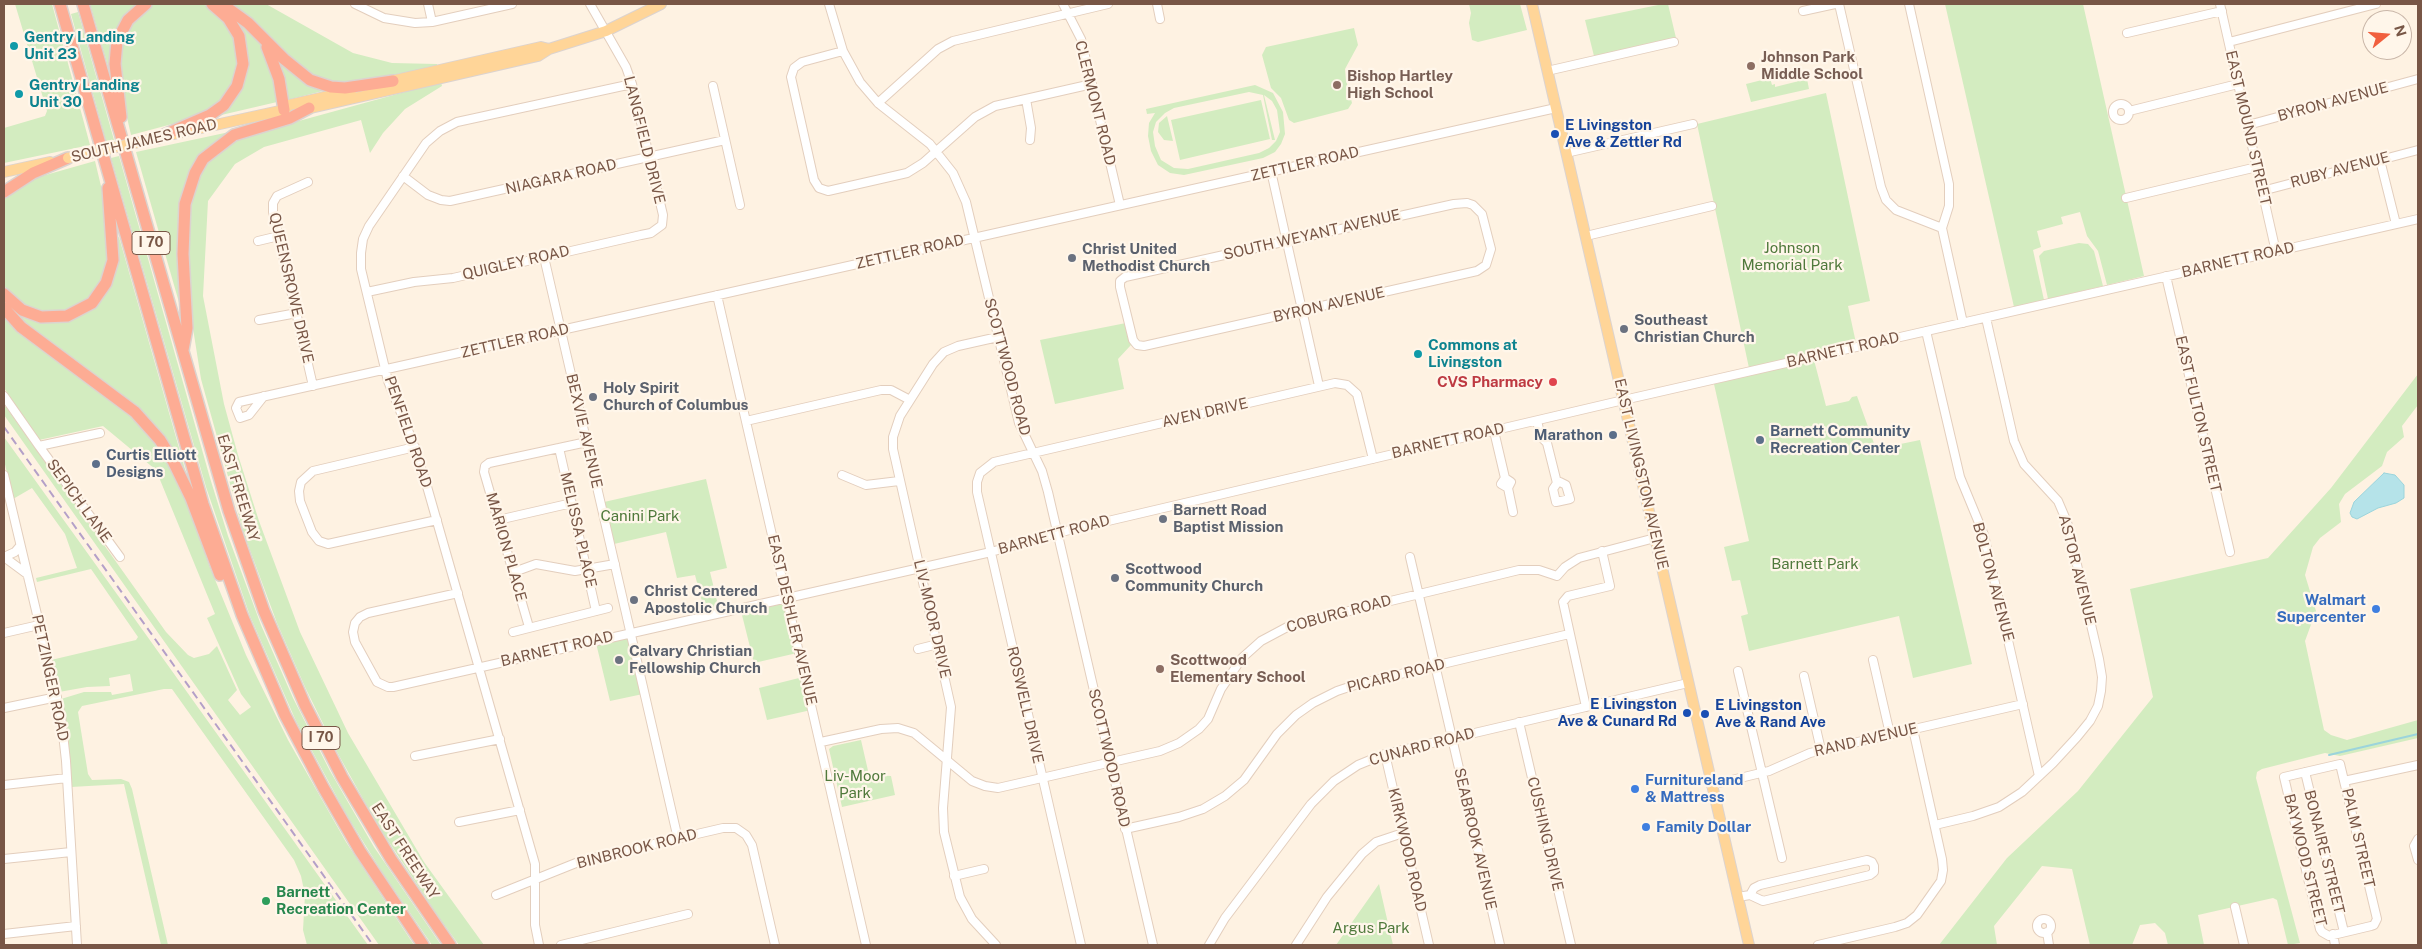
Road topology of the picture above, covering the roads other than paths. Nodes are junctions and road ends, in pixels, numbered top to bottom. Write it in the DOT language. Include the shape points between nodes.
graph roads {
  1 [pos="60,4"];
  2 [pos="83,4"];
  3 [pos="146,4"];
  4 [pos="212,4"];
  5 [pos="222,4"];
  6 [pos="356,4"];
  7 [pos="428,4"];
  8 [pos="507,4"];
  9 [pos="590,4"];
  10 [pos="661,4"];
  11 [pos="829,4"];
  12 [pos="1062,4"];
  13 [pos="1108,4"];
  14 [pos="1157,4"];
  15 [pos="1532,4"];
  16 [pos="1837,4"];
  17 [pos="1908,4"];
  18 [pos="2376,4"];
  19 [pos="2221,7"];
  20 [pos="1803,11"];
  21 [pos="1067,13"];
  22 [pos="1160,20"];
  23 [pos="432,22"];
  24 [pos="606,31"];
  25 [pos="2127,33"];
  26 [pos="263,39"];
  27 [pos="1674,42"];
  28 [pos="2229,42"];
  29 [pos="549,49"];
  30 [pos="843,52"];
  31 [pos="1547,71"];
  32 [pos="2418,79"];
  33 [pos="393,81"];
  34 [pos="632,84"];
  35 [pos="1092,84"];
  36 [pos="2238,84"];
  37 [pos="713,86"];
  38 [pos="1026,99"];
  39 [pos="878,103"];
  40 [pos="309,108"];
  41 [pos="1556,108"];
  42 [pos="284,110"];
  43 [pos="2128,110"];
  44 [pos="1693,124"];
  45 [pos="2248,125"];
  46 [pos="119,131"];
  47 [pos="157,138"];
  48 [pos="725,140"];
  49 [pos="1030,140"];
  50 [pos="2418,150"];
  51 [pos="936,152"];
  52 [pos="1566,153"];
  53 [pos="649,157"];
  54 [pos="68,158"];
  55 [pos="2380,160"];
  56 [pos="2257,167"];
  57 [pos="1271,171"];
  58 [pos="4,172"];
  59 [pos="108,172"];
  60 [pos="403,176"];
  61 [pos="308,182"];
  62 [pos="2262,191"];
  63 [pos="4,192"];
  64 [pos="2126,198"];
  65 [pos="740,205"];
  66 [pos="1120,205"];
  67 [pos="1712,206"];
  68 [pos="2418,219"];
  69 [pos="2396,224"];
  70 [pos="662,225"];
  71 [pos="1942,228"];
  72 [pos="1487,232"];
  73 [pos="279,236"];
  74 [pos="1586,236"];
  75 [pos="975,237"];
  76 [pos="1287,240"];
  77 [pos="258,241"];
  78 [pos="2276,252"];
  79 [pos="544,257"];
  80 [pos="2166,276"];
  81 [pos="367,292"];
  82 [pos="4,294"];
  83 [pos="718,295"];
  84 [pos="4,308"];
  85 [pos="1302,311"];
  86 [pos="297,313"];
  87 [pos="1986,318"];
  88 [pos="259,320"];
  89 [pos="1963,323"];
  90 [pos="561,330"];
  91 [pos="1926,332"];
  92 [pos="998,337"];
  93 [pos="1137,345"];
  94 [pos="182,354"];
  95 [pos="386,370"];
  96 [pos="313,386"];
  97 [pos="1319,386"];
  98 [pos="4,396"];
  99 [pos="264,396"];
  100 [pos="910,400"];
  101 [pos="1624,400"];
  102 [pos="746,421"];
  103 [pos="1537,421"];
  104 [pos="1494,430"];
  105 [pos="100,433"];
  106 [pos="587,442"];
  107 [pos="39,446"];
  108 [pos="414,447"];
  109 [pos="559,448"];
  110 [pos="1032,453"];
  111 [pos="1373,459"];
  112 [pos="986,466"];
  113 [pos="4,475"];
  114 [pos="842,475"];
  115 [pos="899,481"];
  116 [pos="1557,483"];
  117 [pos="572,503"];
  118 [pos="1513,512"];
  119 [pos="437,520"];
  120 [pos="498,520"];
  121 [pos="1057,533"];
  122 [pos="1655,538"];
  123 [pos="20,546"];
  124 [pos="1602,551"];
  125 [pos="991,552"];
  126 [pos="2230,552"];
  127 [pos="4,557"];
  128 [pos="120,557"];
  129 [pos="1410,557"];
  130 [pos="615,564"];
  131 [pos="921,567"];
  132 [pos="587,570"];
  133 [pos="514,572"];
  134 [pos="27,574"];
  135 [pos="230,585"];
  136 [pos="458,593"];
  137 [pos="1418,594"];
  138 [pos="786,598"];
  139 [pos="608,608"];
  140 [pos="596,611"];
  141 [pos="39,625"];
  142 [pos="529,627"];
  143 [pos="4,632"];
  144 [pos="513,632"];
  145 [pos="631,633"];
  146 [pos="1565,635"];
  147 [pos="938,644"];
  148 [pos="918,649"];
  149 [pos="1873,660"];
  150 [pos="1435,666"];
  151 [pos="479,667"];
  152 [pos="1738,671"];
  153 [pos="1804,676"];
  154 [pos="1688,683"];
  155 [pos="57,697"];
  156 [pos="2023,704"];
  157 [pos="1586,707"];
  158 [pos="4,708"];
  159 [pos="1519,722"];
  160 [pos="1913,730"];
  161 [pos="1890,734"];
  162 [pos="500,738"];
  163 [pos="1452,738"];
  164 [pos="821,742"];
  165 [pos="1821,750"];
  166 [pos="1385,754"];
  167 [pos="415,756"];
  168 [pos="948,761"];
  169 [pos="1110,762"];
  170 [pos="2418,764"];
  171 [pos="2305,772"];
  172 [pos="1762,773"];
  173 [pos="2039,776"];
  174 [pos="2284,777"];
  175 [pos="67,778"];
  176 [pos="1042,778"];
  177 [pos="2344,781"];
  178 [pos="4,785"];
  179 [pos="1711,785"];
  180 [pos="520,810"];
  181 [pos="459,822"];
  182 [pos="1935,825"];
  183 [pos="1125,829"];
  184 [pos="1403,833"];
  185 [pos="678,839"];
  186 [pos="2418,839"];
  187 [pos="71,852"];
  188 [pos="1782,858"];
  189 [pos="4,859"];
  190 [pos="2418,860"];
  191 [pos="984,869"];
  192 [pos="954,876"];
  193 [pos="536,878"];
  194 [pos="496,895"];
  195 [pos="1750,895"];
  196 [pos="1738,897"];
  197 [pos="2235,907"];
  198 [pos="688,914"];
  199 [pos="76,926"];
  200 [pos="2046,932"];
  201 [pos="2344,932"];
  202 [pos="4,934"];
  203 [pos="2333,934"];
  204 [pos="77,945"];
  205 [pos="423,945"];
  206 [pos="450,945"];
  207 [pos="539,945"];
  208 [pos="561,945"];
  209 [pos="774,945"];
  210 [pos="866,945"];
  211 [pos="996,945"];
  212 [pos="1081,945"];
  213 [pos="1153,945"];
  214 [pos="1209,945"];
  215 [pos="1296,945"];
  216 [pos="1429,945"];
  217 [pos="1500,945"];
  218 [pos="1571,945"];
  219 [pos="1749,945"];
  220 [pos="1818,945"];
  221 [pos="2049,945"];
  222 [pos="2244,945"];
  223 [pos="2335,945"];
  1 -- 59 [label="highway, I 70"];
  2 -- 46 [label="highway, EAST FREEWAY / I 70"];
  3 -- 46 [label="highway" via="128,20 117,41 115,64 121,114"];
  4 -- 47 [label="highway" via="228,18 239,36 243,64 237,86 224,104 210,115"];
  5 -- 26 [label="highway"];
  6 -- 23 [label="street" via="400,22"];
  7 -- 23 [label="street"];
  8 -- 23 [label="street"];
  9 -- 24 [label="street, LANGFIELD DRIVE"];
  10 -- 24 [label="main road, SOUTH JAMES ROAD"];
  11 -- 30 [label="street, SCOTTWOOD ROAD"];
  12 -- 21 [label="street, CLERMONT ROAD"];
  13 -- 21 [label="street"];
  14 -- 22 [label="street"];
  15 -- 31 [label="main road, EAST LIVINGSTON AVENUE"];
  16 -- 20 [label="street"];
  16 -- 71 [label="street" via="1886,200 1896,210"];
  17 -- 71 [label="street" via="1949,184 1949,206"];
  18 -- 28 [label="street"];
  19 -- 25 [label="street"];
  19 -- 28 [label="street, EAST MOUND STREET"];
  21 -- 35 [label="street, CLERMONT ROAD" via="1081,39"];
  21 -- 39 [label="street" via="953,40"];
  24 -- 29 [label="main road, SOUTH JAMES ROAD"];
  24 -- 34 [label="street, LANGFIELD DRIVE"];
  26 -- 33 [label="highway" via="298,72 321,84 345,88"];
  26 -- 42 [label="highway" via="279,79"];
  27 -- 31 [label="street"];
  28 -- 36 [label="street, EAST MOUND STREET"];
  29 -- 33 [label="main road, SOUTH JAMES ROAD" via="541,47"];
  29 -- 40 [label="main road, SOUTH JAMES ROAD" via="538,56"];
  30 -- 39 [label="street, SCOTTWOOD ROAD" via="860,82"];
  30 -- 51 [label="street" via="802,62 794,68 791,77 814,180 819,188 834,190 898,176 916,168"];
  31 -- 41 [label="main road, EAST LIVINGSTON AVENUE"];
  32 -- 45 [label="street, BYRON AVENUE"];
  33 -- 42 [label="main road, SOUTH JAMES ROAD" via="289,105"];
  34 -- 53 [label="street, LANGFIELD DRIVE"];
  34 -- 60 [label="street, PENFIELD ROAD" via="458,122 426,143"];
  35 -- 38 [label="street"];
  35 -- 66 [label="street, CLERMONT ROAD"];
  36 -- 43 [label="street"];
  36 -- 45 [label="street, EAST MOUND STREET"];
  37 -- 48 [label="street"];
  38 -- 49 [label="street"];
  38 -- 51 [label="street" via="987,109"];
  39 -- 51 [label="street, SCOTTWOOD ROAD"];
  40 -- 42 [label="main road, SOUTH JAMES ROAD"];
  40 -- 94 [label="highway" via="290,118 234,136 203,159 195,173 185,204 183,254 187,328"];
  41 -- 52 [label="main road, EAST LIVINGSTON AVENUE"];
  41 -- 57 [label="street, ZETTLER ROAD"];
  42 -- 47 [label="main road, SOUTH JAMES ROAD"];
  44 -- 52 [label="street"];
  45 -- 56 [label="street, EAST MOUND STREET"];
  46 -- 94 [label="highway, EAST FREEWAY / I 70"];
  47 -- 54 [label="main road, SOUTH JAMES ROAD, bridge"];
  48 -- 53 [label="street, NIAGARA ROAD"];
  48 -- 65 [label="street"];
  50 -- 55 [label="street, RUBY AVENUE"];
  51 -- 75 [label="street, SCOTTWOOD ROAD" via="962,190"];
  52 -- 74 [label="main road, EAST LIVINGSTON AVENUE"];
  53 -- 60 [label="street, NIAGARA ROAD" via="450,201 428,195"];
  53 -- 70 [label="street, LANGFIELD DRIVE"];
  54 -- 58 [label="main road, SOUTH JAMES ROAD"];
  54 -- 63 [label="highway" via="25,177"];
  55 -- 62 [label="street, RUBY AVENUE"];
  55 -- 69 [label="street"];
  56 -- 62 [label="street, EAST MOUND STREET"];
  56 -- 64 [label="street"];
  57 -- 66 [label="street, ZETTLER ROAD"];
  57 -- 76 [label="street"];
  59 -- 82 [label="highway" via="113,260 97,298 73,314 50,318 22,310"];
  59 -- 135 [label="highway, I 70" via="203,504"];
  60 -- 81 [label="street, PENFIELD ROAD" via="363,239 361,269"];
  61 -- 73 [label="street, QUEENSROWE DRIVE" via="277,196 273,203"];
  62 -- 78 [label="street, EAST MOUND STREET"];
  66 -- 75 [label="street, ZETTLER ROAD"];
  67 -- 74 [label="street"];
  68 -- 69 [label="street, BARNETT ROAD"];
  69 -- 78 [label="street, BARNETT ROAD"];
  70 -- 79 [label="street, QUIGLEY ROAD" via="651,233"];
  71 -- 89 [label="street"];
  72 -- 76 [label="street, SOUTH WEYANT AVENUE" via="1479,209 1460,203"];
  72 -- 85 [label="street, BYRON AVENUE" via="1490,254 1486,265 1477,271"];
  73 -- 77 [label="street"];
  73 -- 86 [label="street, QUEENSROWE DRIVE"];
  74 -- 101 [label="main road, EAST LIVINGSTON AVENUE"];
  75 -- 83 [label="street, ZETTLER ROAD"];
  75 -- 92 [label="street, SCOTTWOOD ROAD"];
  76 -- 85 [label="street"];
  76 -- 93 [label="street, SOUTH WEYANT AVENUE" via="1122,279 1120,287"];
  78 -- 80 [label="street, BARNETT ROAD"];
  79 -- 81 [label="street, QUIGLEY ROAD" via="453,278"];
  79 -- 90 [label="street, BEXVIE AVENUE"];
  80 -- 87 [label="street, BARNETT ROAD"];
  80 -- 126 [label="street, EAST FULTON STREET"];
  81 -- 95 [label="street, PENFIELD ROAD"];
  83 -- 90 [label="street, ZETTLER ROAD"];
  83 -- 102 [label="street, EAST DESHLER AVENUE"];
  84 -- 135 [label="highway" via="25,330 135,412 156,435 191,498 219,574"];
  85 -- 93 [label="street, BYRON AVENUE"];
  85 -- 97 [label="street"];
  86 -- 88 [label="street"];
  86 -- 96 [label="street, QUEENSROWE DRIVE"];
  87 -- 89 [label="street, BARNETT ROAD"];
  87 -- 173 [label="street, ASTOR AVENUE" via="2014,441 2024,464 2058,501 2067,522 2102,677 2098,706 2090,721"];
  89 -- 91 [label="street, BARNETT ROAD"];
  90 -- 95 [label="street, ZETTLER ROAD"];
  90 -- 106 [label="street, BEXVIE AVENUE"];
  91 -- 101 [label="street, BARNETT ROAD"];
  91 -- 156 [label="street, BOLTON AVENUE" via="1960,478 1984,535"];
  92 -- 100 [label="street, LIV-MOOR DRIVE" via="944,352"];
  92 -- 110 [label="street, SCOTTWOOD ROAD" via="1019,423"];
  94 -- 206 [label="highway, EAST FREEWAY / I 70" via="238,541 287,667 361,810"];
  95 -- 96 [label="street, ZETTLER ROAD"];
  95 -- 108 [label="street, PENFIELD ROAD"];
  96 -- 99 [label="street, ZETTLER ROAD"];
  97 -- 110 [label="street, AVEN DRIVE"];
  97 -- 111 [label="street, AVEN DRIVE" via="1341,383 1357,394"];
  98 -- 107 [label="street"];
  100 -- 102 [label="street" via="891,390 881,390"];
  100 -- 115 [label="street, LIV-MOOR DRIVE" via="893,437"];
  101 -- 103 [label="street, BARNETT ROAD"];
  101 -- 122 [label="main road, EAST LIVINGSTON AVENUE"];
  102 -- 138 [label="street, EAST DESHLER AVENUE"];
  103 -- 104 [label="street, BARNETT ROAD"];
  103 -- 116 [label="street" via="1541,437 1547,443"];
  104 -- 111 [label="street, BARNETT ROAD"];
  104 -- 118 [label="street" via="1505,478 1501,484 1508,488"];
  105 -- 107 [label="street"];
  106 -- 109 [label="street"];
  106 -- 130 [label="street, BEXVIE AVENUE"];
  107 -- 128 [label="street, SEPICH LANE"];
  108 -- 119 [label="street, PENFIELD ROAD"];
  108 -- 119 [label="street" via="318,469 301,482 300,501 319,541 333,543"];
  109 -- 117 [label="street, MELISSA PLACE"];
  109 -- 120 [label="street, MARION PLACE" via="485,466"];
  110 -- 112 [label="street, AVEN DRIVE"];
  110 -- 121 [label="street, SCOTTWOOD ROAD" via="1045,480"];
  111 -- 121 [label="street, BARNETT ROAD"];
  112 -- 125 [label="street, ROSWELL DRIVE" via="977,482"];
  113 -- 123 [label="street, PETZINGER ROAD"];
  114 -- 115 [label="street" via="866,485"];
  115 -- 131 [label="street, LIV-MOOR DRIVE"];
  117 -- 120 [label="street"];
  117 -- 132 [label="street, MELISSA PLACE"];
  119 -- 136 [label="street, PENFIELD ROAD"];
  120 -- 133 [label="street, MARION PLACE"];
  121 -- 125 [label="street, BARNETT ROAD"];
  121 -- 169 [label="street, SCOTTWOOD ROAD"];
  122 -- 124 [label="street, COBURG ROAD"];
  122 -- 154 [label="main road, EAST LIVINGSTON AVENUE"];
  123 -- 127 [label="street"];
  123 -- 134 [label="street, PETZINGER ROAD"];
  124 -- 137 [label="street, COBURG ROAD" via="1572,562 1557,576 1529,569"];
  124 -- 157 [label="street" via="1610,586 1568,596 1563,602"];
  125 -- 131 [label="street, BARNETT ROAD"];
  125 -- 176 [label="street, ROSWELL DRIVE"];
  127 -- 134 [label="street"];
  129 -- 137 [label="street, SEABROOK AVENUE"];
  130 -- 132 [label="street"];
  130 -- 145 [label="street, BEXVIE AVENUE"];
  131 -- 138 [label="street, BARNETT ROAD"];
  131 -- 147 [label="street, LIV-MOOR DRIVE"];
  132 -- 133 [label="street" via="536,564"];
  132 -- 140 [label="street, MELISSA PLACE"];
  133 -- 142 [label="street, MARION PLACE"];
  134 -- 141 [label="street, PETZINGER ROAD"];
  135 -- 205 [label="highway, I 70" via="307,758 360,851"];
  136 -- 151 [label="street, PENFIELD ROAD"];
  136 -- 151 [label="street, BARNETT ROAD" via="368,613 355,623 355,642 372,677 382,686 393,687"];
  137 -- 150 [label="street, SEABROOK AVENUE"];
  137 -- 169 [label="street, COBURG ROAD" via="1304,620 1271,634 1250,649 1234,668 1208,719 1199,729 1170,748"];
  138 -- 145 [label="street, BARNETT ROAD"];
  138 -- 164 [label="street, EAST DESHLER AVENUE"];
  139 -- 140 [label="street"];
  140 -- 142 [label="street"];
  141 -- 143 [label="street"];
  141 -- 155 [label="street, PETZINGER ROAD"];
  142 -- 144 [label="street"];
  145 -- 151 [label="street, BARNETT ROAD"];
  145 -- 185 [label="street, BEXVIE AVENUE"];
  146 -- 150 [label="street, PICARD ROAD"];
  147 -- 148 [label="street"];
  147 -- 168 [label="street, LIV-MOOR DRIVE" via="952,707"];
  149 -- 161 [label="street"];
  150 -- 163 [label="street, SEABROOK AVENUE"];
  150 -- 183 [label="street, PICARD ROAD" via="1358,684 1313,703 1277,734 1244,780 1224,796 1203,809"];
  151 -- 162 [label="street, PENFIELD ROAD"];
  152 -- 172 [label="street"];
  153 -- 165 [label="street"];
  154 -- 157 [label="street, CUNARD ROAD"];
  154 -- 179 [label="main road, EAST LIVINGSTON AVENUE"];
  155 -- 158 [label="street"];
  155 -- 175 [label="street, PETZINGER ROAD"];
  156 -- 160 [label="street, RAND AVENUE"];
  156 -- 173 [label="street, BOLTON AVENUE"];
  157 -- 159 [label="street, CUNARD ROAD"];
  159 -- 163 [label="street, CUNARD ROAD"];
  159 -- 218 [label="street, CUSHING DRIVE"];
  160 -- 161 [label="street, RAND AVENUE"];
  160 -- 182 [label="street"];
  161 -- 165 [label="street, RAND AVENUE"];
  162 -- 167 [label="street"];
  162 -- 180 [label="street, PENFIELD ROAD"];
  163 -- 166 [label="street, CUNARD ROAD"];
  163 -- 217 [label="street, SEABROOK AVENUE"];
  164 -- 168 [label="street, COBURG ROAD" via="898,728 914,733"];
  164 -- 210 [label="street, EAST DESHLER AVENUE"];
  165 -- 172 [label="street, RAND AVENUE"];
  166 -- 184 [label="street, KIRKWOOD ROAD"];
  166 -- 214 [label="street, CUNARD ROAD" via="1358,765 1334,781 1311,804 1225,918"];
  168 -- 176 [label="street, COBURG ROAD" via="972,781 991,787"];
  168 -- 192 [label="street, LIV-MOOR DRIVE" via="942,820"];
  169 -- 176 [label="street, COBURG ROAD"];
  169 -- 183 [label="street, SCOTTWOOD ROAD"];
  170 -- 177 [label="street"];
  171 -- 174 [label="street, PALM STREET"];
  171 -- 177 [label="street, PALM STREET" via="2340,764"];
  171 -- 201 [label="street, BONAIRE STREET"];
  172 -- 179 [label="street, RAND AVENUE"];
  172 -- 188 [label="street"];
  173 -- 182 [label="street, ASTOR AVENUE" via="1999,807"];
  174 -- 203 [label="street, BAYWOOD STREET" via="2320,928 2325,935"];
  175 -- 178 [label="street"];
  175 -- 187 [label="street, PETZINGER ROAD"];
  176 -- 212 [label="street, ROSWELL DRIVE"];
  177 -- 201 [label="street, PALM STREET" via="2377,919 2374,925"];
  179 -- 196 [label="main road, EAST LIVINGSTON AVENUE"];
  180 -- 181 [label="street"];
  180 -- 193 [label="street, PENFIELD ROAD"];
  182 -- 220 [label="street" via="1943,875 1937,889 1916,914 1907,923 1896,927"];
  183 -- 213 [label="street, SCOTTWOOD ROAD"];
  184 -- 215 [label="street" via="1376,842 1362,854 1327,897"];
  184 -- 216 [label="street, KIRKWOOD ROAD"];
  185 -- 193 [label="street, BINBROOK ROAD" via="581,861"];
  185 -- 209 [label="street, BINBROOK ROAD" via="724,828 739,830 746,835 752,846"];
  186 -- 190 [label="street" via="2414,846"];
  187 -- 189 [label="street"];
  187 -- 199 [label="street, PETZINGER ROAD"];
  191 -- 192 [label="street"];
  192 -- 211 [label="street, LIV-MOOR DRIVE" via="964,906"];
  193 -- 194 [label="street, BINBROOK ROAD"];
  193 -- 207 [label="street, PENFIELD ROAD" via="535,925"];
  195 -- 195 [label="street" via="1763,901 1870,875 1874,866 1867,860 1858,862 1760,885"];
  195 -- 196 [label="street"];
  196 -- 219 [label="main road, EAST LIVINGSTON AVENUE"];
  197 -- 222 [label="street"];
  198 -- 208 [label="street"];
  199 -- 202 [label="street"];
  199 -- 204 [label="street, PETZINGER ROAD"];
  200 -- 221 [label="street"];
  201 -- 203 [label="street, PALM STREET"];
  203 -- 223 [label="street"];
}
